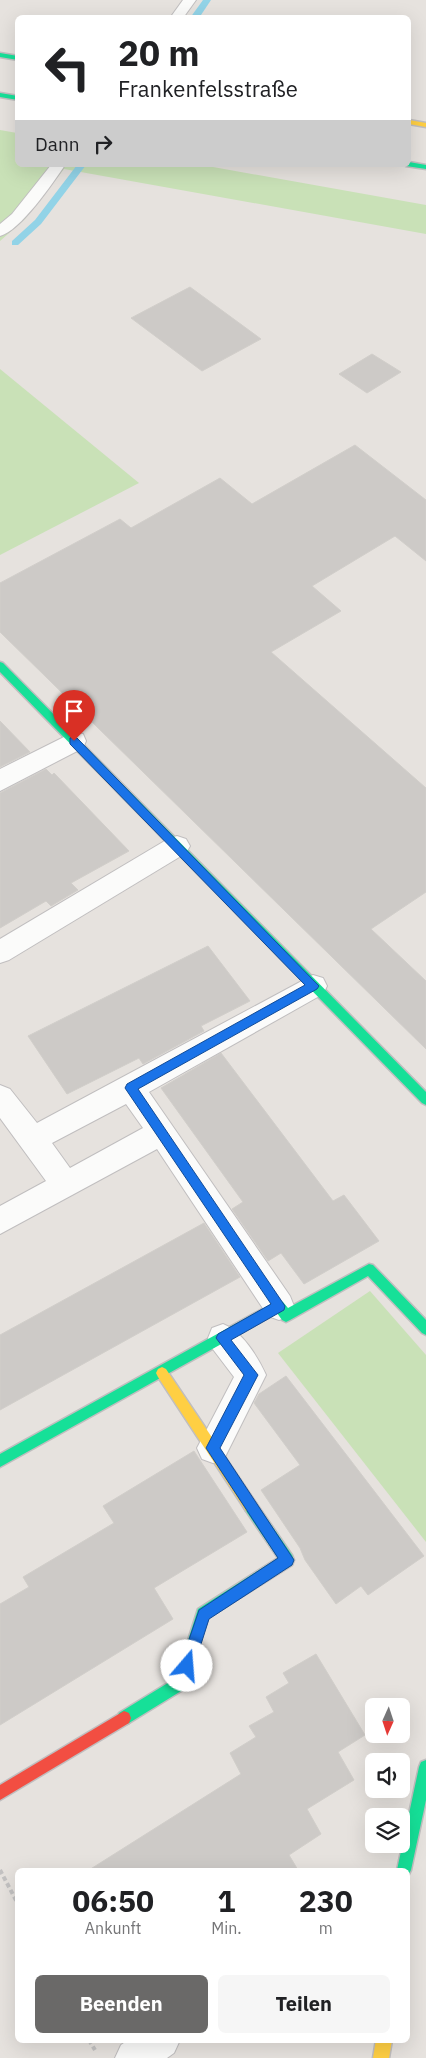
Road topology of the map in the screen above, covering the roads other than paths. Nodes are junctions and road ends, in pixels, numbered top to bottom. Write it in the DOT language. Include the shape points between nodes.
graph roads {
  1 [pos="190,0"];
  2 [pos="178,15"];
  3 [pos="0,55"];
  4 [pos="15,58"];
  5 [pos="0,95"];
  6 [pos="15,98"];
  7 [pos="411,122"];
  8 [pos="426,125"];
  9 [pos="411,164"];
  10 [pos="56,167"];
  11 [pos="426,167"];
  12 [pos="0,232"];
  13 [pos="0,666"];
  14 [pos="74,741"];
  15 [pos="0,781"];
  16 [pos="177,846"];
  17 [pos="0,952"];
  18 [pos="314,986"];
  19 [pos="131,1088"];
  20 [pos="0,1098"];
  21 [pos="426,1100"];
  22 [pos="162,1132"];
  23 [pos="33,1139"];
  24 [pos="66,1185"];
  25 [pos="0,1221"];
  26 [pos="279,1306"];
  27 [pos="426,1329"];
  28 [pos="222,1338"];
  29 [pos="162,1373"];
  30 [pos="213,1448"];
  31 [pos="0,1461"];
  32 [pos="426,1767"];
  33 [pos="0,1793"];
  34 [pos="401,1868"];
  35 [pos="156,2043"];
  36 [pos="384,2043"];
  37 [pos="134,2058"];
  38 [pos="381,2058"];
  1 -- 2 [label="lane"];
  3 -- 4 [label="main road"];
  5 -- 6 [label="main road"];
  7 -- 8 [label="main road"];
  9 -- 11 [label="main road"];
  10 -- 12 [label="lane" via="17,217"];
  13 -- 14 [label="main road"];
  14 -- 15 [label="street"];
  14 -- 16 [label="main road"];
  16 -- 17 [label="street"];
  16 -- 18 [label="main road"];
  18 -- 19 [label="street"];
  18 -- 21 [label="main road"];
  19 -- 22 [label="street"];
  19 -- 23 [label="street"];
  20 -- 23 [label="street"];
  22 -- 24 [label="street"];
  22 -- 26 [label="street"];
  23 -- 24 [label="street"];
  24 -- 25 [label="street"];
  26 -- 27 [label="main road" via="286,1316 369,1269"];
  26 -- 28 [label="main road"];
  28 -- 29 [label="main road"];
  28 -- 30 [label="street" via="252,1375"];
  29 -- 30 [label="main road"];
  29 -- 31 [label="main road"];
  30 -- 33 [label="main road" via="287,1560 203,1614 181,1683"];
  32 -- 34 [label="main road"];
  35 -- 37 [label="street"];
  36 -- 38 [label="main road"];
}
